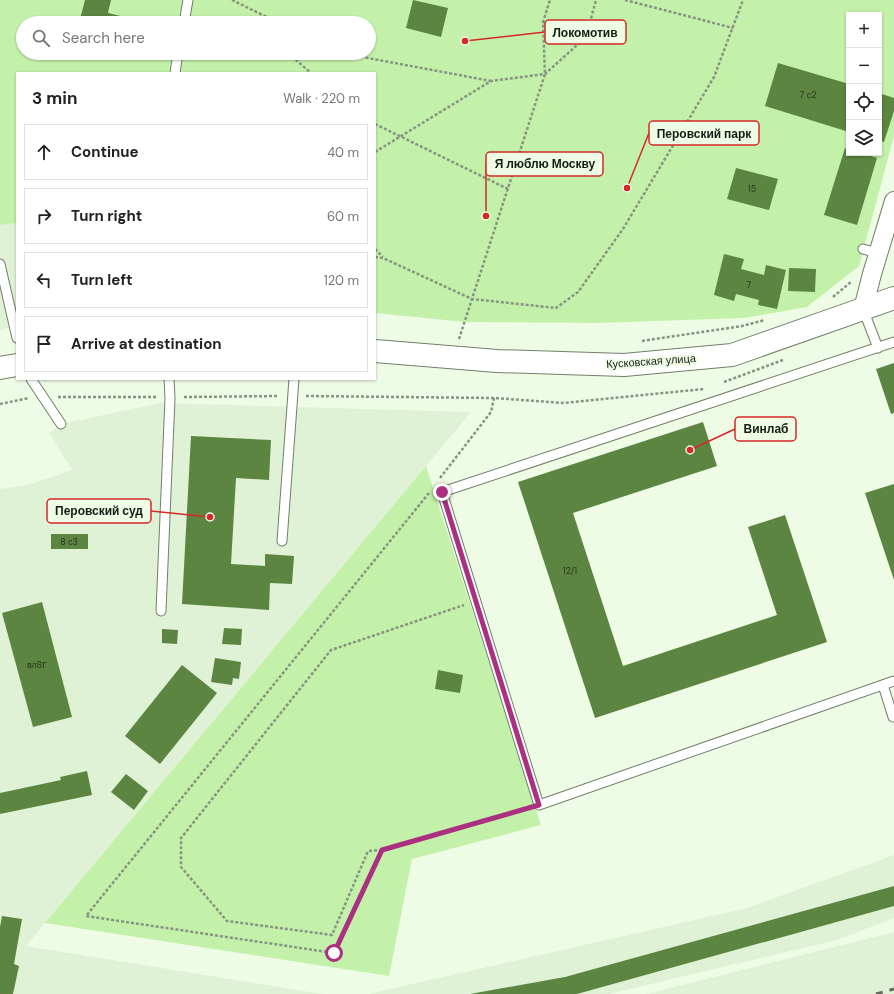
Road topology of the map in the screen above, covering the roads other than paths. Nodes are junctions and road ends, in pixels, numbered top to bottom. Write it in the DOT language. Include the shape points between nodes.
graph roads {
  1 [pos="188,0"];
  2 [pos="185,16"];
  3 [pos="177,60"];
  4 [pos="175,72"];
  5 [pos="894,201"];
  6 [pos="0,264"];
  7 [pos="894,298"];
  8 [pos="863,309"];
  9 [pos="16,334"];
  10 [pos="894,342"];
  11 [pos="878,348"];
  12 [pos="376,351"];
  13 [pos="16,365"];
  14 [pos="0,368"];
  15 [pos="32,380"];
  16 [pos="169,380"];
  17 [pos="294,380"];
  18 [pos="61,424"];
  19 [pos="282,541"];
  20 [pos="161,611"];
  21 [pos="894,681"];
  22 [pos="883,685"];
  23 [pos="893,717"];
  1 -- 2 [label="lane"];
  3 -- 4 [label="lane"];
  5 -- 8 [label="street" via="870,251"];
  6 -- 9 [label="lane"];
  7 -- 8 [label="street, Кусковская улица"];
  8 -- 11 [label="lane"];
  8 -- 12 [label="street, Кусковская улица" via="732,355 624,365 497,361"];
  10 -- 11 [label="lane"];
  11 -- 22 [label="lane" via="442,492 539,805"];
  13 -- 14 [label="street"];
  15 -- 18 [label="lane"];
  16 -- 20 [label="lane"];
  17 -- 19 [label="lane"];
  21 -- 22 [label="lane"];
  22 -- 23 [label="lane"];
}
